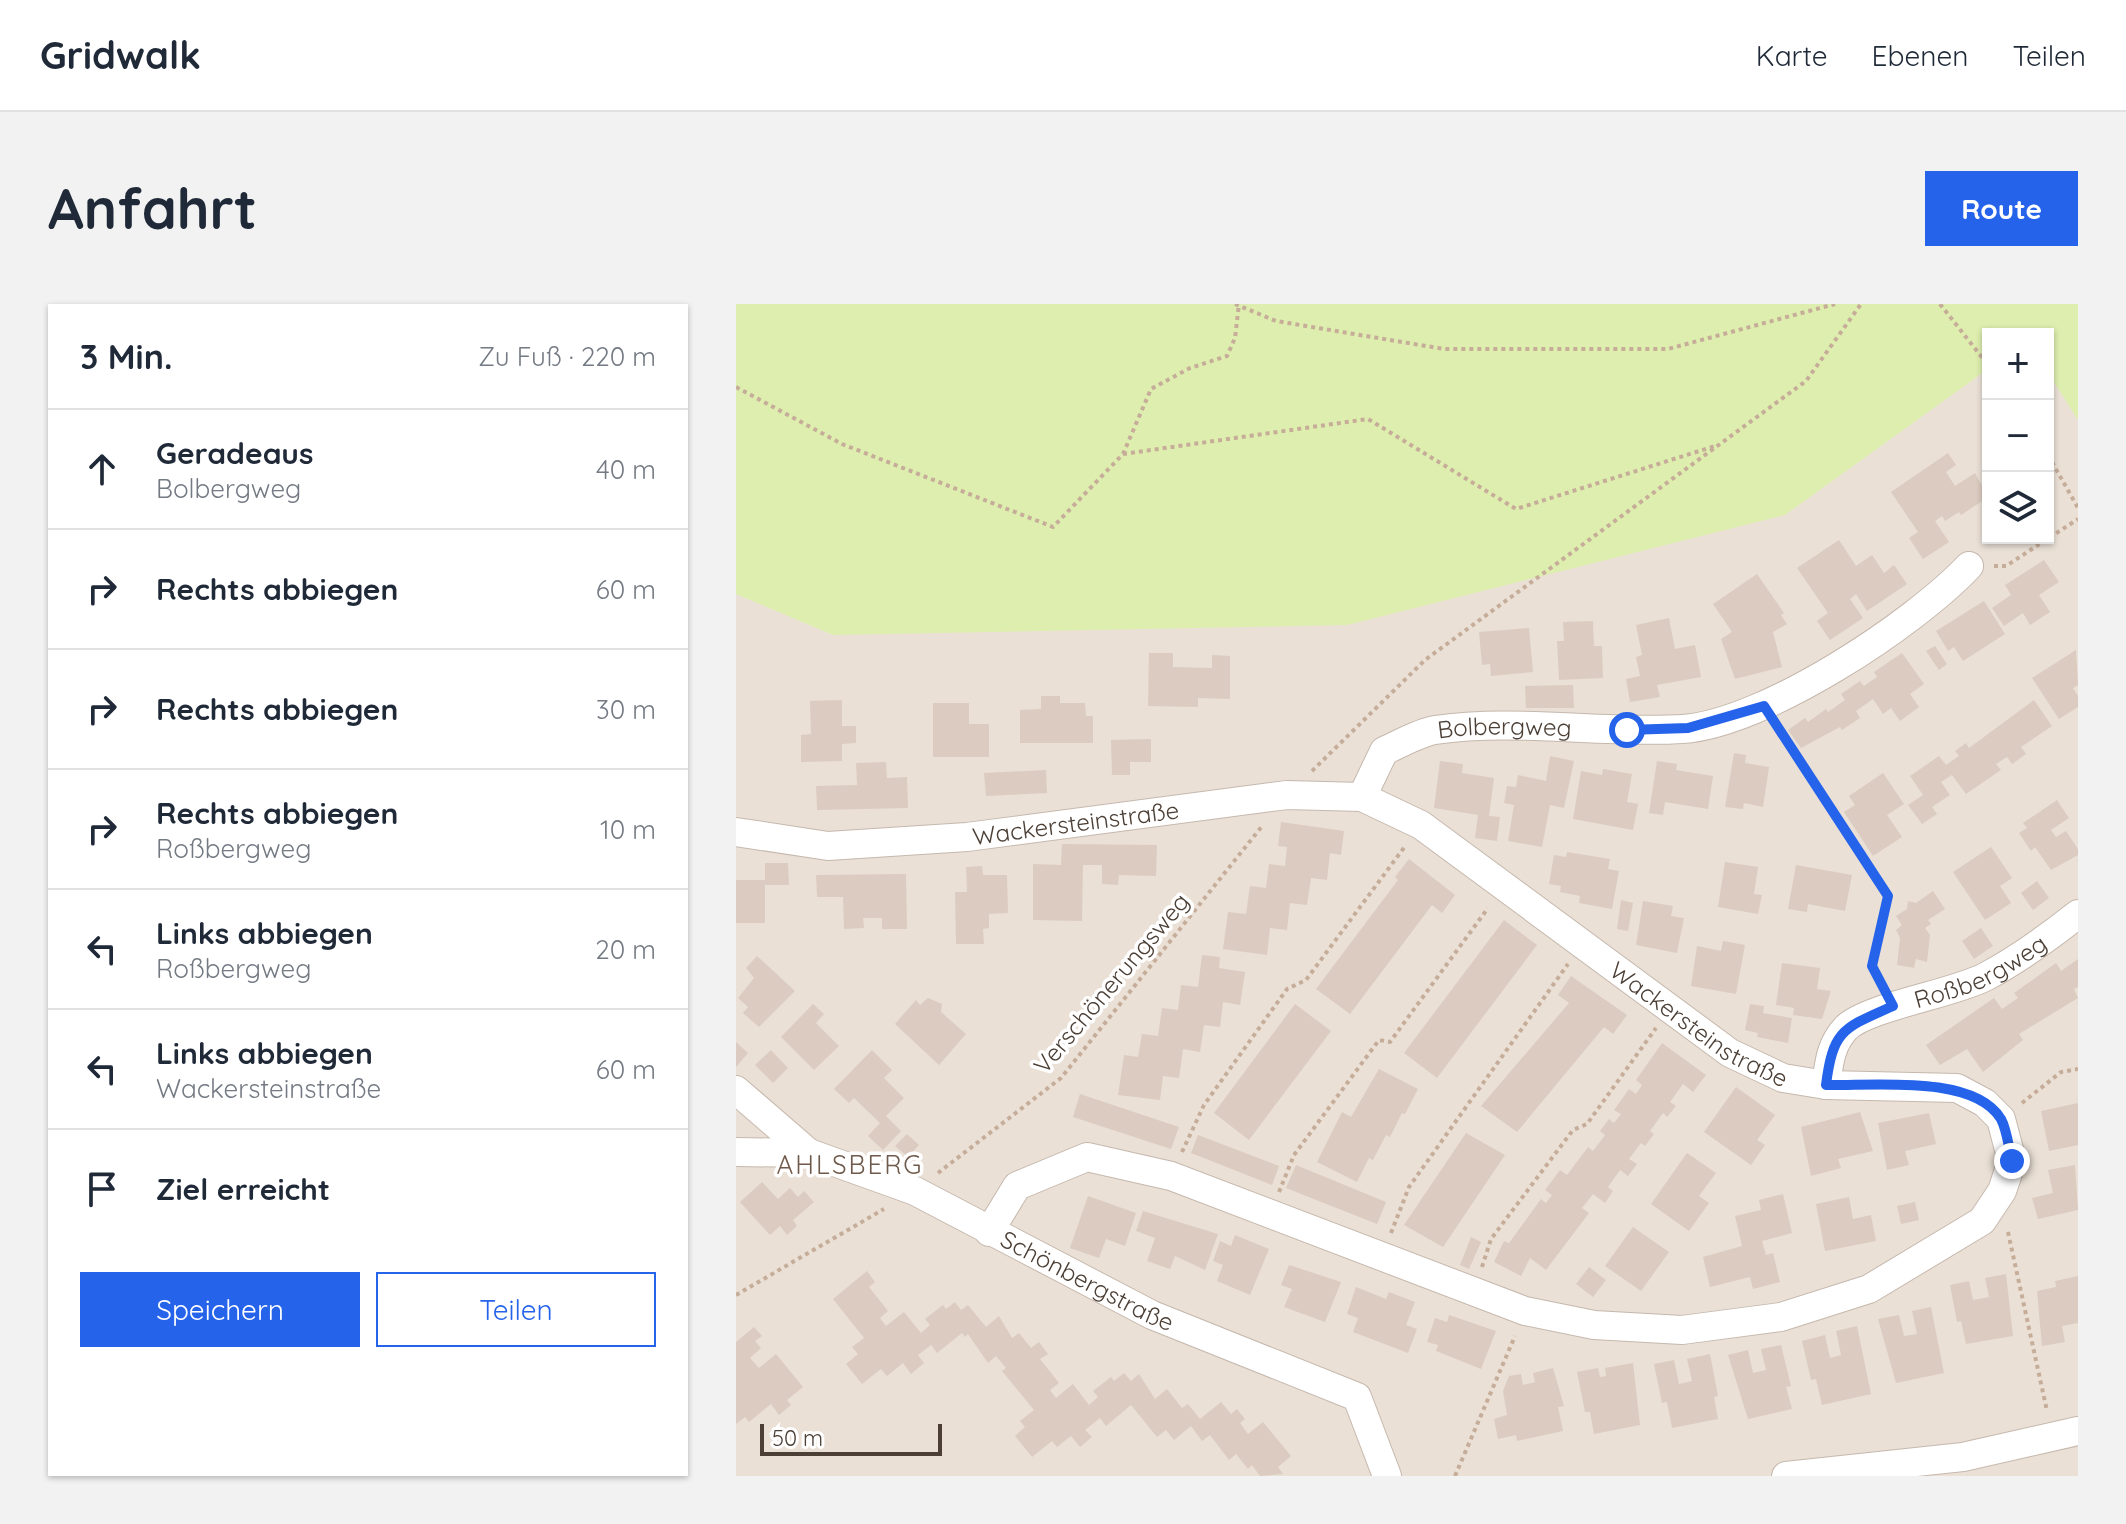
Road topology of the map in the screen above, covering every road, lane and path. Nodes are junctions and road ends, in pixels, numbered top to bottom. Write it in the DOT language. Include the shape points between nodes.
graph roads {
  1 [pos="1835,304"];
  2 [pos="1861,304"];
  3 [pos="1940,304"];
  4 [pos="1238,305"];
  5 [pos="1982,357"];
  6 [pos="736,387"];
  7 [pos="1720,444"];
  8 [pos="1123,454"];
  9 [pos="2054,466"];
  10 [pos="2078,508"];
  11 [pos="2078,519"];
  12 [pos="1969,566"];
  13 [pos="1764,706"];
  14 [pos="1287,795"];
  15 [pos="1362,797"];
  16 [pos="1421,825"];
  17 [pos="736,832"];
  18 [pos="1504,887"];
  19 [pos="2078,914"];
  20 [pos="1583,942"];
  21 [pos="1893,1006"];
  22 [pos="1670,1008"];
  23 [pos="2078,1069"];
  24 [pos="1826,1085"];
  25 [pos="736,1090"];
  26 [pos="2001,1119"];
  27 [pos="736,1152"];
  28 [pos="809,1153"];
  29 [pos="1171,1176"];
  30 [pos="915,1191"];
  31 [pos="1271,1213"];
  32 [pos="989,1232"];
  33 [pos="2008,1232"];
  34 [pos="1381,1257"];
  35 [pos="1473,1292"];
  36 [pos="736,1295"];
  37 [pos="1525,1311"];
  38 [pos="2065,1434"];
  39 [pos="1387,1476"];
  40 [pos="1455,1476"];
  41 [pos="1786,1476"];
  1 -- 4 [label="path" via="1668,349 1444,349 1276,321"];
  2 -- 7 [label="path, Verschönerungsweg" via="1806,381"];
  3 -- 5 [label="path"];
  4 -- 8 [label="path" via="1235,338 1227,356 1151,389"];
  6 -- 8 [label="path" via="842,444 1053,527"];
  7 -- 8 [label="path" via="1516,509 1368,419"];
  7 -- 14 [label="path, Verschönerungsweg" via="1425,660"];
  9 -- 10 [label="path"];
  11 -- 12 [label="path" via="2006,566"];
  12 -- 13 [label="street, Bolbergweg" via="1938,598 1850,658"];
  13 -- 15 [label="street, Bolbergweg" via="1688,728 1432,730 1384,751"];
  13 -- 21 [label="path" via="1888,896 1872,966"];
  14 -- 15 [label="street, Wackersteinstraße"];
  14 -- 17 [label="street, Wackersteinstraße" via="967,837 828,846"];
  14 -- 30 [label="path, Verschönerungsweg" via="1061,1078"];
  15 -- 16 [label="street, Wackersteinstraße"];
  16 -- 18 [label="street, Wackersteinstraße"];
  16 -- 29 [label="path" via="1306,980 1287,989 1204,1105"];
  18 -- 20 [label="street, Wackersteinstraße"];
  18 -- 31 [label="path" via="1390,1042 1379,1040 1294,1155"];
  19 -- 21 [label="street, Roßbergweg" via="1985,977"];
  20 -- 22 [label="street, Wackersteinstraße"];
  20 -- 34 [label="path" via="1409,1187"];
  21 -- 24 [label="street, Roßbergweg" via="1848,1026 1830,1051"];
  22 -- 24 [label="street, Wackersteinstraße" via="1730,1053 1783,1078"];
  22 -- 35 [label="path" via="1587,1124 1573,1130 1491,1239"];
  23 -- 26 [label="path" via="2061,1072"];
  24 -- 26 [label="street, Wackersteinstraße" via="1957,1088"];
  25 -- 28 [label="street"];
  26 -- 37 [label="street" via="2012,1161 2002,1191 1982,1221 1869,1289 1781,1317 1682,1330 1594,1325"];
  27 -- 28 [label="street, Schönbergstraße"];
  28 -- 30 [label="street, Schönbergstraße"];
  29 -- 31 [label="street"];
  29 -- 32 [label="street" via="1087,1157 1017,1186"];
  30 -- 32 [label="street, Schönbergstraße"];
  30 -- 36 [label="path, Verschönerungsweg"];
  31 -- 34 [label="street"];
  32 -- 39 [label="street, Schönbergstraße" via="1152,1315 1357,1397"];
  33 -- 38 [label="path"];
  34 -- 35 [label="street"];
  35 -- 37 [label="street"];
  37 -- 40 [label="path"];
  38 -- 41 [label="street" via="1963,1457"];
}
